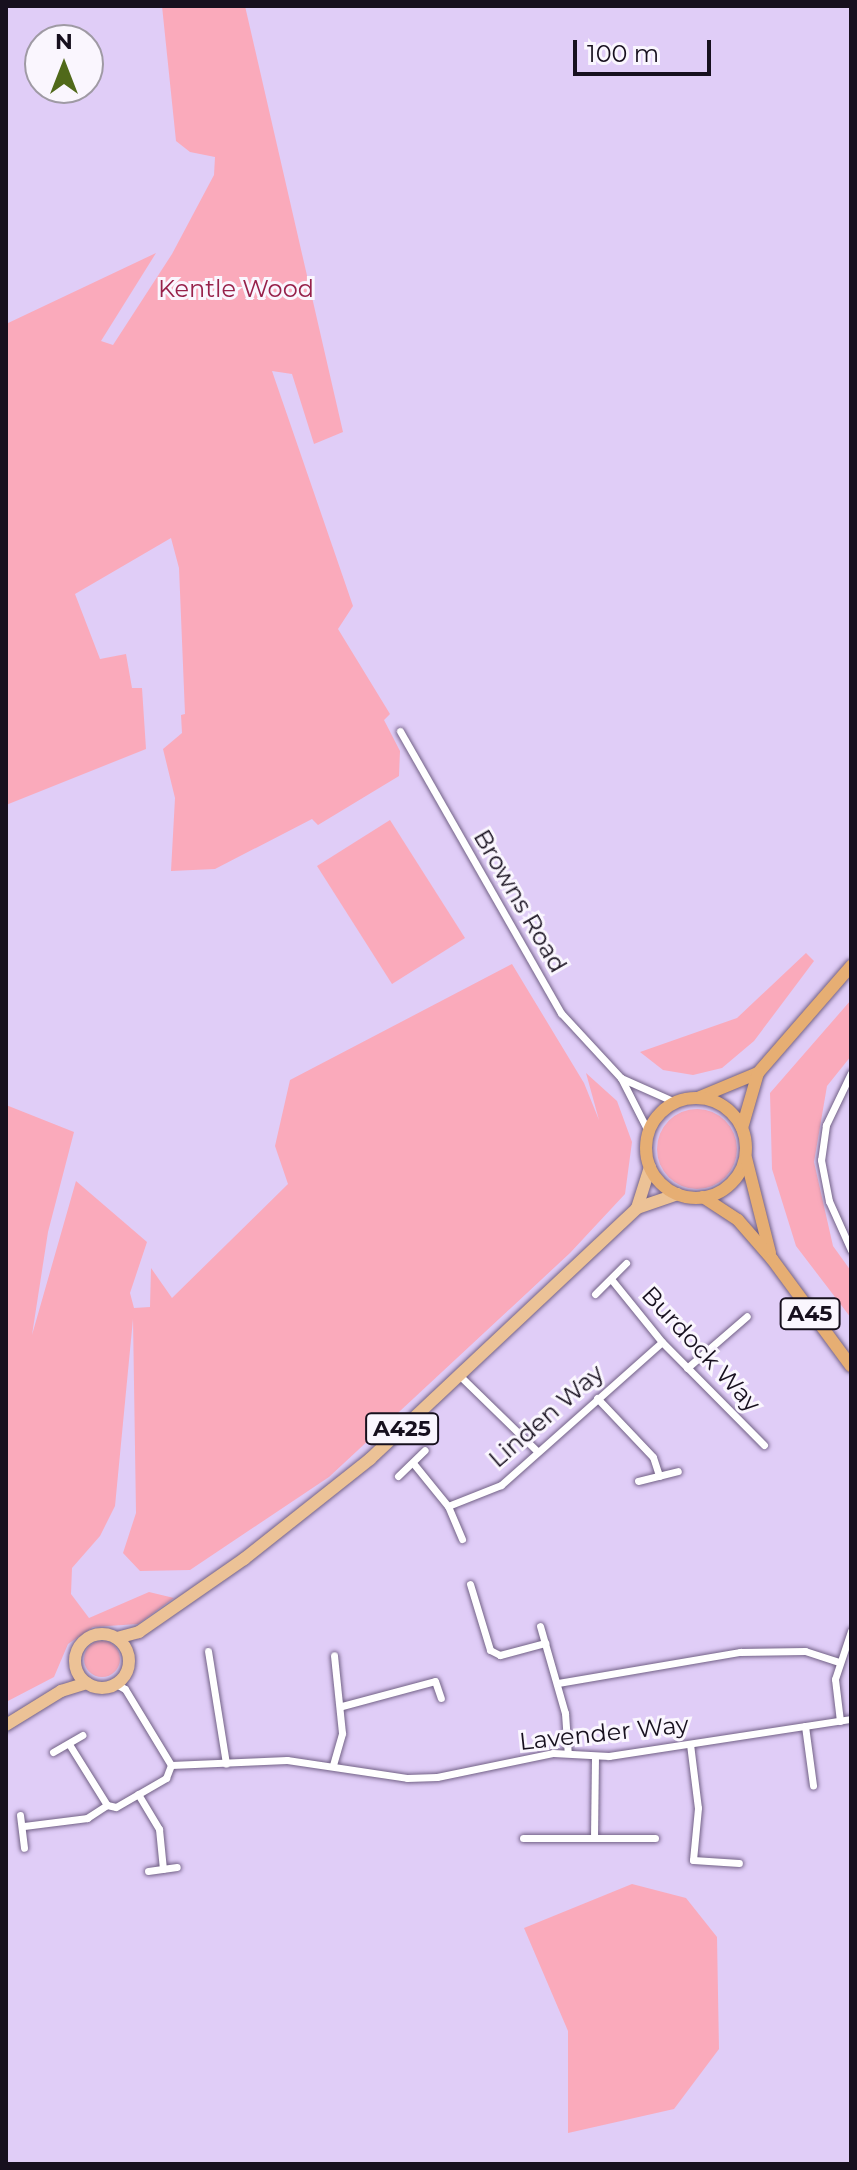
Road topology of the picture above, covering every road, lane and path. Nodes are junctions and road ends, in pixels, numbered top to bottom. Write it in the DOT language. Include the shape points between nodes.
graph roads {
  1 [pos="400,731"];
  2 [pos="851,966"];
  3 [pos="758,1073"];
  4 [pos="851,1073"];
  5 [pos="621,1078"];
  6 [pos="697,1098"];
  7 [pos="675,1102"];
  8 [pos="742,1128"];
  9 [pos="649,1133"];
  10 [pos="746,1151"];
  11 [pos="650,1167"];
  12 [pos="678,1194"];
  13 [pos="703,1197"];
  14 [pos="637,1208"];
  15 [pos="851,1250"];
  16 [pos="772,1259"];
  17 [pos="626,1263"];
  18 [pos="611,1279"];
  19 [pos="595,1294"];
  20 [pos="747,1316"];
  21 [pos="662,1342"];
  22 [pos="851,1366"];
  23 [pos="687,1368"];
  24 [pos="459,1375"];
  25 [pos="597,1398"];
  26 [pos="764,1445"];
  27 [pos="425,1450"];
  28 [pos="538,1452"];
  29 [pos="413,1463"];
  30 [pos="678,1471"];
  31 [pos="398,1476"];
  32 [pos="659,1476"];
  33 [pos="638,1481"];
  34 [pos="448,1506"];
  35 [pos="462,1539"];
  36 [pos="470,1584"];
  37 [pos="540,1626"];
  38 [pos="851,1631"];
  39 [pos="139,1632"];
  40 [pos="117,1638"];
  41 [pos="545,1643"];
  42 [pos="208,1651"];
  43 [pos="128,1652"];
  44 [pos="334,1655"];
  45 [pos="209,1662"];
  46 [pos="839,1662"];
  47 [pos="200,1666"];
  48 [pos="76,1668"];
  49 [pos="120,1679"];
  50 [pos="87,1683"];
  51 [pos="558,1683"];
  52 [pos="61,1691"];
  53 [pos="441,1698"];
  54 [pos="342,1706"];
  55 [pos="851,1719"];
  56 [pos="840,1721"];
  57 [pos="6,1725"];
  58 [pos="805,1726"];
  59 [pos="83,1735"];
  60 [pos="69,1744"];
  61 [pos="690,1744"];
  62 [pos="53,1752"];
  63 [pos="568,1752"];
  64 [pos="595,1756"];
  65 [pos="226,1764"];
  66 [pos="171,1765"];
  67 [pos="333,1765"];
  68 [pos="813,1785"];
  69 [pos="138,1794"];
  70 [pos="107,1805"];
  71 [pos="20,1815"];
  72 [pos="24,1826"];
  73 [pos="523,1838"];
  74 [pos="594,1838"];
  75 [pos="655,1838"];
  76 [pos="24,1848"];
  77 [pos="739,1863"];
  78 [pos="177,1867"];
  79 [pos="163,1869"];
  80 [pos="148,1871"];
  1 -- 5 [label="street, Browns Road" via="561,1013"];
  2 -- 3 [label="highway"];
  3 -- 6 [label="highway"];
  3 -- 8 [label="highway"];
  4 -- 15 [label="street" via="826,1125 821,1160 829,1201"];
  5 -- 7 [label="street, Browns Road"];
  5 -- 9 [label="street, Browns Road"];
  6 -- 7 [label="highway"];
  6 -- 8 [label="highway" via="725,1107"];
  7 -- 9 [label="highway" via="660,1112"];
  8 -- 10 [label="highway"];
  9 -- 11 [label="highway"];
  10 -- 13 [label="highway" via="735,1179"];
  10 -- 16 [label="highway, A45" via="750,1186"];
  11 -- 12 [label="highway"];
  11 -- 14 [label="main road"];
  12 -- 13 [label="highway"];
  12 -- 14 [label="main road"];
  13 -- 16 [label="highway, A45" via="738,1220"];
  14 -- 24 [label="main road, A425"];
  16 -- 22 [label="highway, A45"];
  17 -- 18 [label="street, Burdock Way"];
  18 -- 19 [label="street, Burdock Way"];
  18 -- 21 [label="street, Burdock Way"];
  20 -- 23 [label="street"];
  21 -- 23 [label="street, Burdock Way"];
  21 -- 25 [label="street, Linden Way"];
  23 -- 26 [label="street, Burdock Way"];
  24 -- 28 [label="street"];
  24 -- 39 [label="main road, A425" via="370,1459 244,1559"];
  25 -- 28 [label="street, Linden Way"];
  25 -- 32 [label="street" via="653,1457"];
  27 -- 29 [label="street"];
  28 -- 34 [label="street, Linden Way" via="501,1485"];
  29 -- 31 [label="street"];
  29 -- 34 [label="street"];
  30 -- 32 [label="street"];
  32 -- 33 [label="street"];
  34 -- 35 [label="street"];
  36 -- 41 [label="street" via="490,1650 500,1655"];
  37 -- 41 [label="street"];
  38 -- 46 [label="street"];
  39 -- 40 [label="main road, A425"];
  39 -- 43 [label="main road, A425"];
  40 -- 43 [label="main road"];
  40 -- 48 [label="main road" via="100,1634 84,1640"];
  41 -- 51 [label="street"];
  42 -- 45 [label="street"];
  43 -- 49 [label="main road"];
  44 -- 54 [label="street"];
  45 -- 47 [label="street"];
  45 -- 65 [label="street"];
  46 -- 51 [label="street" via="805,1651 740,1652"];
  46 -- 56 [label="street" via="834,1690"];
  48 -- 50 [label="main road"];
  48 -- 52 [label="main road"];
  49 -- 50 [label="main road" via="98,1687"];
  49 -- 66 [label="street"];
  50 -- 52 [label="main road"];
  51 -- 63 [label="street"];
  52 -- 57 [label="main road"];
  53 -- 54 [label="street" via="435,1681"];
  54 -- 67 [label="street" via="342,1733"];
  55 -- 56 [label="street, Lavender Way"];
  56 -- 58 [label="street, Lavender Way"];
  58 -- 61 [label="street, Lavender Way"];
  58 -- 68 [label="street"];
  59 -- 60 [label="street"];
  60 -- 62 [label="street"];
  60 -- 70 [label="street"];
  61 -- 64 [label="street, Lavender Way"];
  61 -- 77 [label="street" via="698,1808 693,1860"];
  63 -- 64 [label="street, Lavender Way"];
  63 -- 67 [label="street, Lavender Way" via="437,1777 407,1778"];
  64 -- 74 [label="street"];
  65 -- 66 [label="street, Lavender Way"];
  65 -- 67 [label="street, Lavender Way" via="287,1760"];
  66 -- 69 [label="street" via="166,1778"];
  69 -- 70 [label="street" via="116,1807"];
  69 -- 79 [label="street" via="159,1829"];
  70 -- 72 [label="street" via="87,1818"];
  71 -- 72 [label="street"];
  72 -- 76 [label="street"];
  73 -- 74 [label="street"];
  74 -- 75 [label="street"];
  78 -- 79 [label="street"];
  79 -- 80 [label="street"];
}
